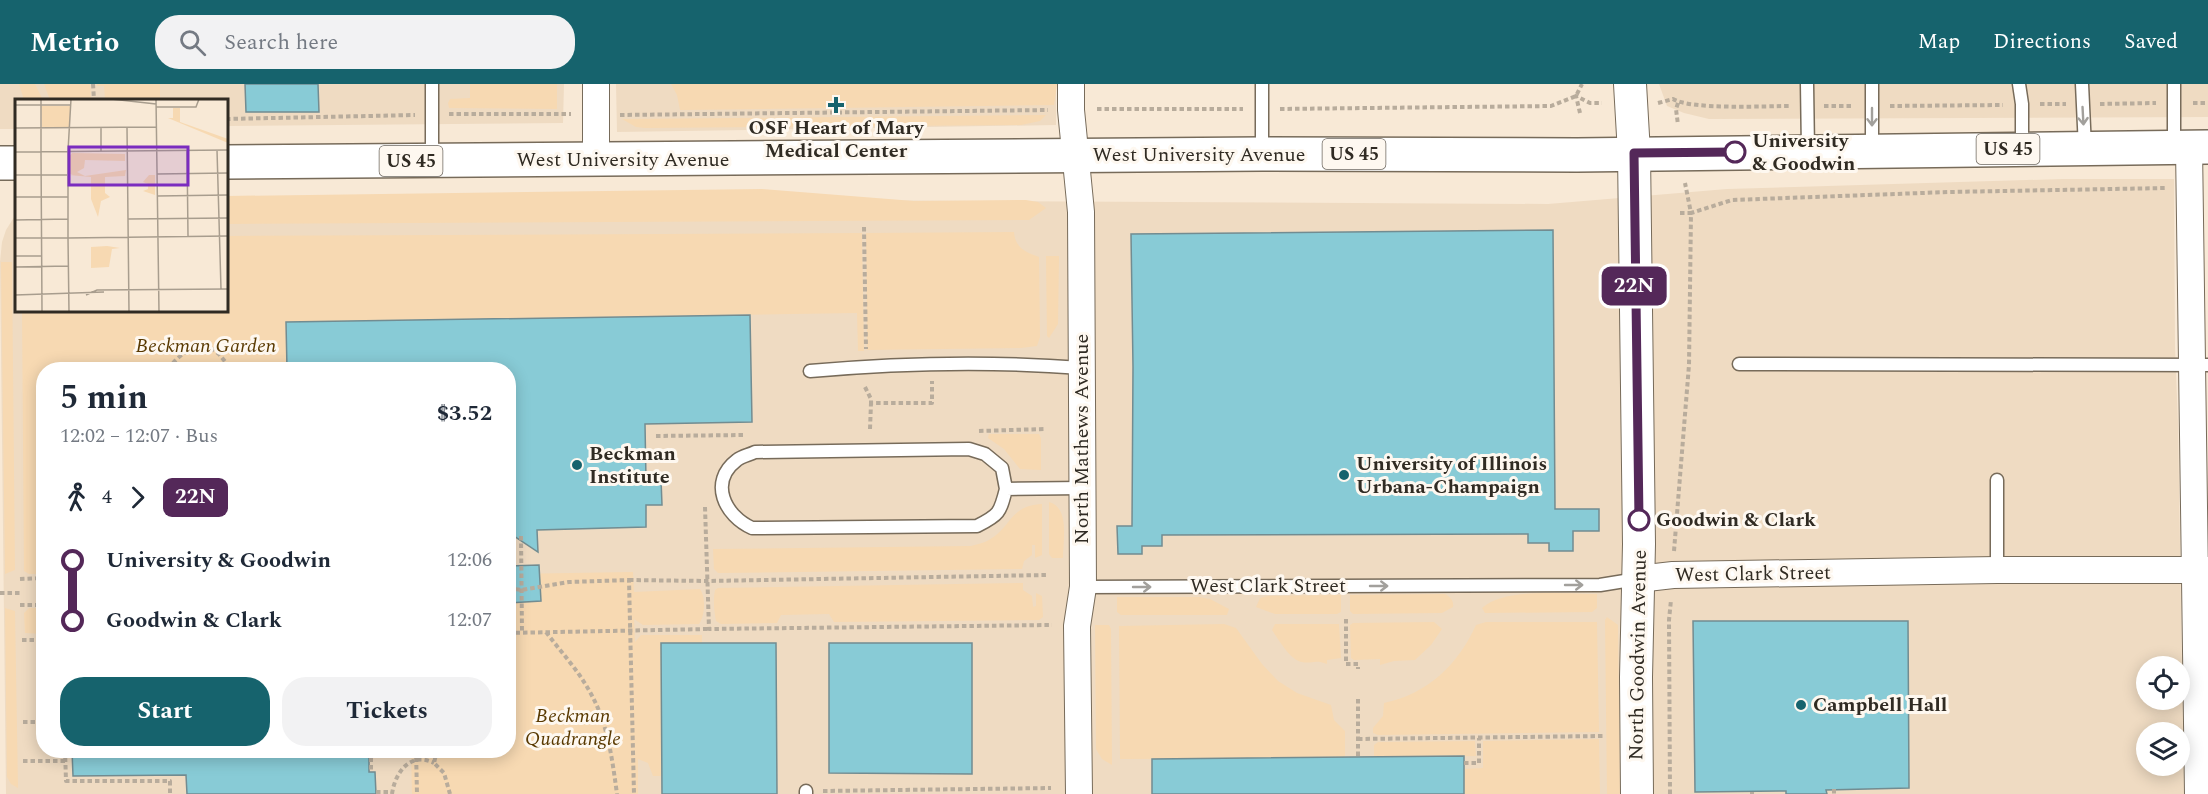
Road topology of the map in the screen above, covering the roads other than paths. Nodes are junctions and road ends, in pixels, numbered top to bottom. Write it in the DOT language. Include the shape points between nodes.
graph roads {
  1 [pos="432,84"];
  2 [pos="596,84"];
  3 [pos="1071,84"];
  4 [pos="1262,84"];
  5 [pos="1630,84"];
  6 [pos="1807,84"];
  7 [pos="1872,84"];
  8 [pos="2019,84"];
  9 [pos="2082,84"];
  10 [pos="2174,84"];
  11 [pos="2190,147"];
  12 [pos="2085,148"];
  13 [pos="2022,149"];
  14 [pos="1872,150"];
  15 [pos="1808,151"];
  16 [pos="1634,153"];
  17 [pos="1262,154"];
  18 [pos="1075,156"];
  19 [pos="596,160"];
  20 [pos="432,161"];
  21 [pos="228,162"];
  22 [pos="1739,364"];
  23 [pos="2200,365"];
  24 [pos="1082,368"];
  25 [pos="810,371"];
  26 [pos="1997,480"];
  27 [pos="1082,488"];
  28 [pos="1006,489"];
  29 [pos="1997,570"];
  30 [pos="2201,570"];
  31 [pos="1638,579"];
  32 [pos="1083,587"];
  33 [pos="2201,784"];
  34 [pos="1079,794"];
  35 [pos="1637,794"];
  1 -- 20 [label="lane"];
  2 -- 19 [label="street"];
  3 -- 18 [label="street, North Mathews Avenue"];
  4 -- 17 [label="lane"];
  5 -- 16 [label="street, North Goodwin Avenue"];
  6 -- 15 [label="lane"];
  7 -- 14 [label="lane, one-way"];
  8 -- 13 [label="lane"];
  9 -- 12 [label="lane, one-way"];
  10 -- 11 [label="lane"];
  11 -- 12 [label="main road, West University Avenue / US 45"];
  11 -- 23 [label="street"];
  12 -- 13 [label="main road, West University Avenue / US 45"];
  13 -- 14 [label="main road, West University Avenue / US 45"];
  14 -- 15 [label="main road, West University Avenue / US 45"];
  15 -- 16 [label="main road, West University Avenue / US 45"];
  16 -- 17 [label="main road, West University Avenue / US 45"];
  16 -- 31 [label="street, North Goodwin Avenue"];
  17 -- 18 [label="main road, West University Avenue / US 45"];
  18 -- 19 [label="main road, West University Avenue / US 45"];
  18 -- 24 [label="street, North Mathews Avenue" via="1081,212"];
  19 -- 20 [label="main road, West University Avenue / US 45"];
  20 -- 21 [label="main road, West University Avenue / US 45"];
  22 -- 23 [label="lane"];
  23 -- 30 [label="street"];
  24 -- 25 [label="lane" via="932,365"];
  24 -- 27 [label="street, North Mathews Avenue"];
  26 -- 29 [label="lane"];
  27 -- 28 [label="lane"];
  27 -- 32 [label="street, North Mathews Avenue"];
  28 -- 28 [label="lane" via="1002,468 985,454 969,449 755,452 738,459 728,470 722,492 731,513 752,528 977,526 1001,510"];
  29 -- 30 [label="street, West Clark Street"];
  29 -- 31 [label="street, West Clark Street" via="1673,575"];
  30 -- 33 [label="street"];
  32 -- 31 [label="lane, West Clark Street, one-way" via="1600,585"];
  31 -- 35 [label="street, North Goodwin Avenue"];
  32 -- 34 [label="street, North Mathews Avenue" via="1077,626"];
}
